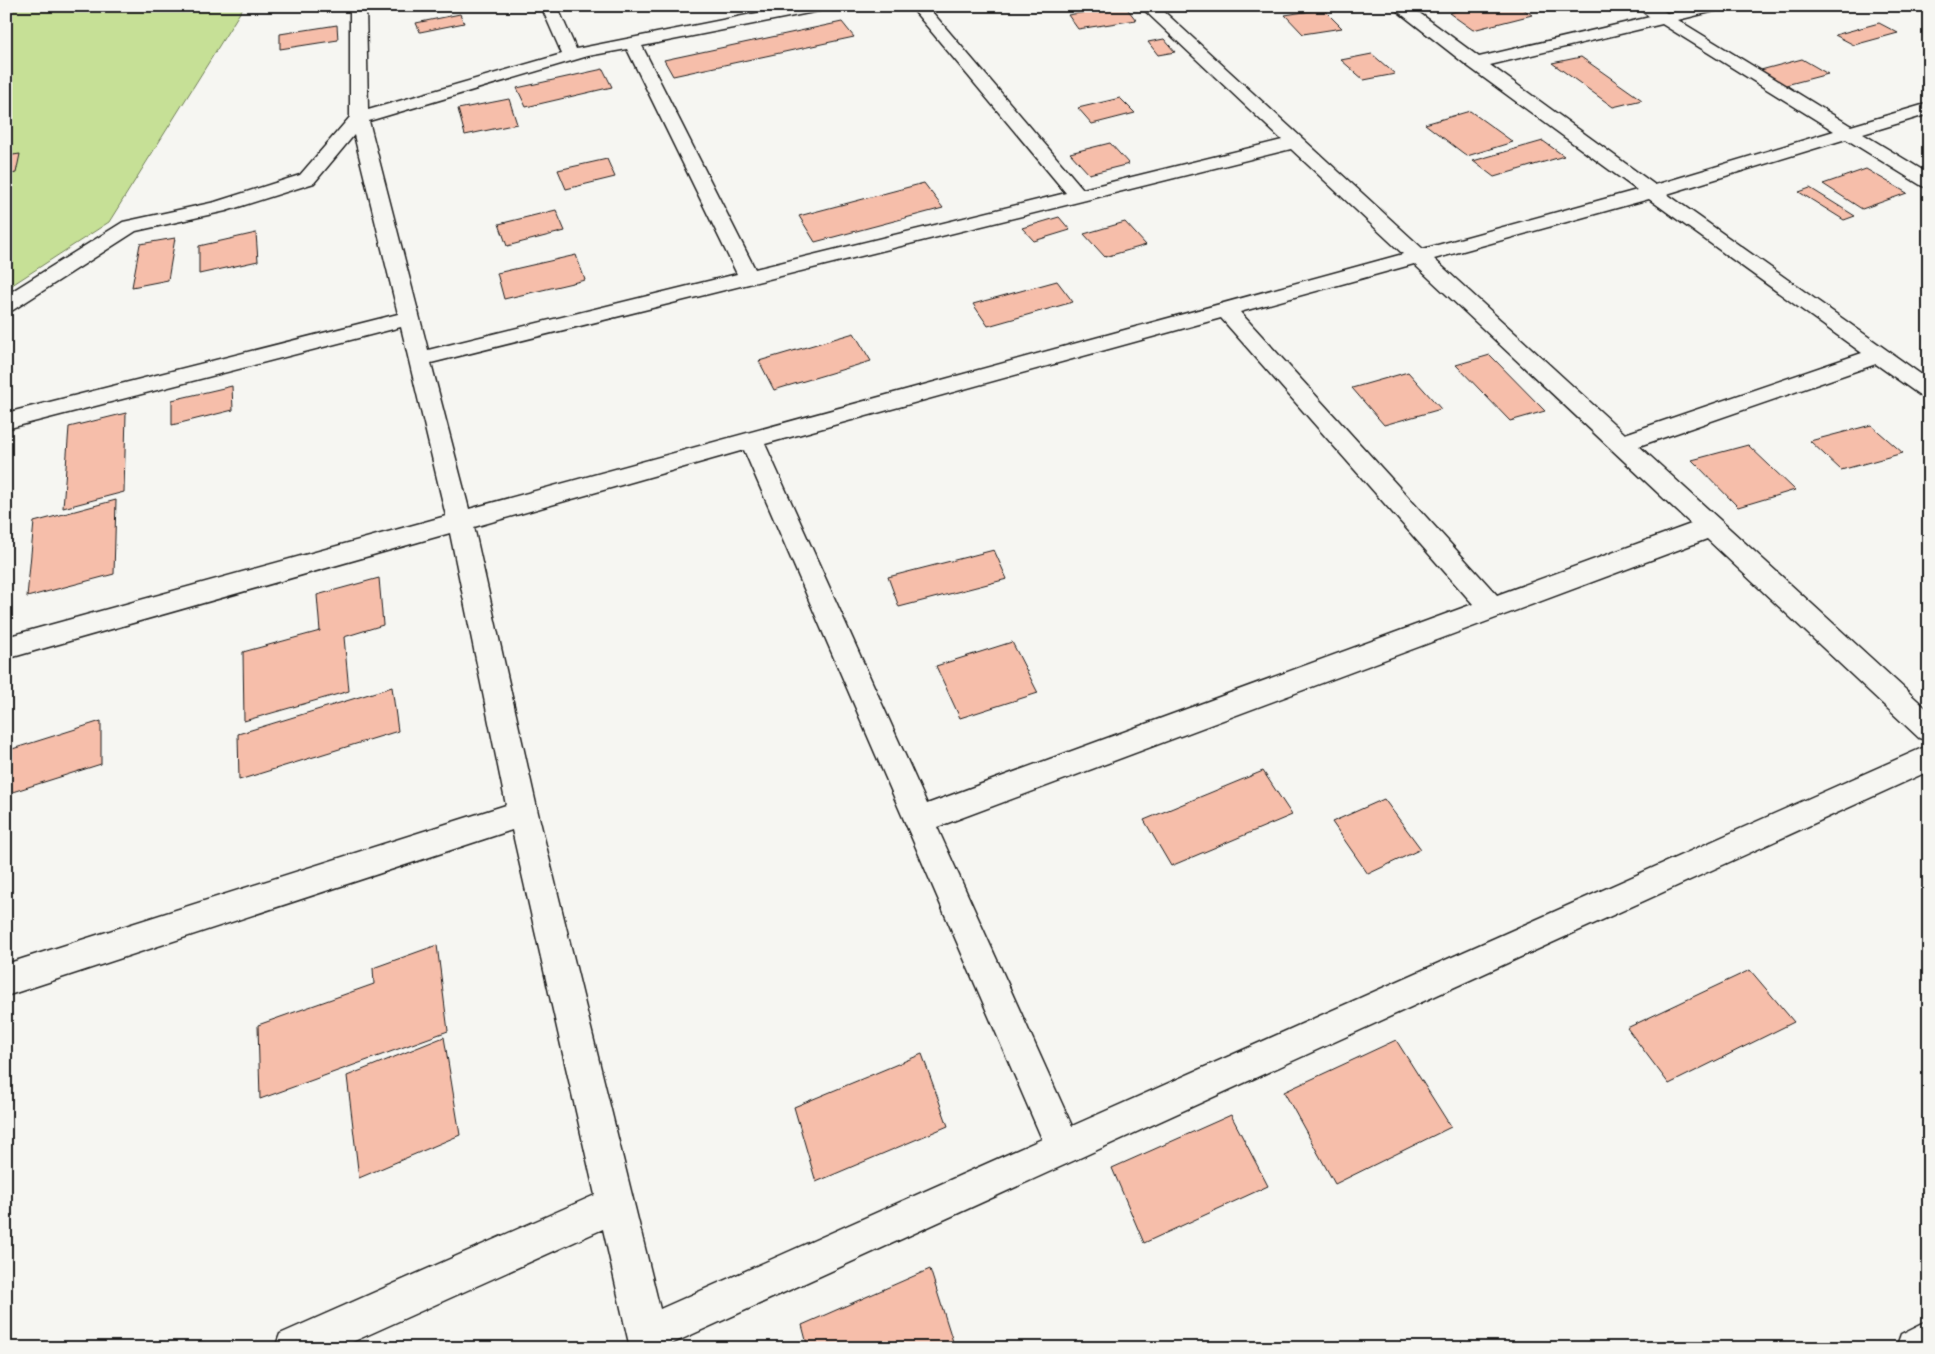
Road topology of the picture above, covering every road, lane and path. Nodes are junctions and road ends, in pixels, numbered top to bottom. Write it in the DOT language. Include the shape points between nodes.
graph roads {
  1 [pos="358,6"];
  2 [pos="549,6"];
  3 [pos="819,6"];
  4 [pos="918,6"];
  5 [pos="1148,6"];
  6 [pos="1399,6"];
  7 [pos="1644,6"];
  8 [pos="1717,6"];
  9 [pos="1664,18"];
  10 [pos="632,43"];
  11 [pos="570,56"];
  12 [pos="1475,63"];
  13 [pos="1929,108"];
  14 [pos="359,118"];
  15 [pos="1848,132"];
  16 [pos="1295,142"];
  17 [pos="1929,182"];
  18 [pos="1652,192"];
  19 [pos="1079,196"];
  20 [pos="1418,256"];
  21 [pos="749,277"];
  22 [pos="6,305"];
  23 [pos="1224,309"];
  24 [pos="409,318"];
  25 [pos="1879,355"];
  26 [pos="419,359"];
  27 [pos="1929,391"];
  28 [pos="6,421"];
  29 [pos="751,440"];
  30 [pos="1621,444"];
  31 [pos="460,521"];
  32 [pos="1711,527"];
  33 [pos="1492,608"];
  34 [pos="6,648"];
  35 [pos="1929,729"];
  36 [pos="1929,757"];
  37 [pos="523,813"];
  38 [pos="919,820"];
  39 [pos="6,980"];
  40 [pos="1063,1147"];
  41 [pos="615,1205"];
  42 [pos="1929,1340"];
  43 [pos="649,1341"];
  44 [pos="294,1348"];
  45 [pos="1915,1348"];
  1 -- 14 [label="street"];
  2 -- 11 [label="street"];
  3 -- 10 [label="street"];
  4 -- 19 [label="street"];
  5 -- 16 [label="street"];
  6 -- 12 [label="street"];
  7 -- 9 [label="street"];
  8 -- 9 [label="street"];
  9 -- 12 [label="street"];
  9 -- 15 [label="street"];
  10 -- 11 [label="street"];
  10 -- 21 [label="street"];
  11 -- 14 [label="street"];
  12 -- 18 [label="street"];
  13 -- 15 [label="street"];
  14 -- 22 [label="street" via="307,179 218,207 130,226"];
  14 -- 24 [label="street"];
  15 -- 17 [label="street"];
  15 -- 18 [label="street"];
  16 -- 19 [label="street"];
  16 -- 20 [label="street"];
  18 -- 20 [label="street"];
  18 -- 25 [label="street"];
  19 -- 21 [label="street"];
  20 -- 23 [label="street"];
  20 -- 30 [label="street"];
  21 -- 26 [label="street"];
  23 -- 29 [label="street"];
  23 -- 33 [label="street"];
  24 -- 26 [label="street"];
  24 -- 28 [label="street"];
  25 -- 27 [label="street"];
  25 -- 30 [label="street"];
  26 -- 31 [label="street"];
  29 -- 31 [label="street"];
  29 -- 38 [label="street"];
  30 -- 32 [label="street"];
  31 -- 34 [label="street"];
  31 -- 37 [label="street"];
  32 -- 33 [label="street"];
  32 -- 35 [label="street"];
  33 -- 38 [label="street"];
  36 -- 40 [label="street"];
  37 -- 39 [label="street"];
  37 -- 41 [label="street"];
  38 -- 40 [label="street"];
  40 -- 43 [label="street"];
  41 -- 43 [label="street"];
  41 -- 44 [label="street"];
  42 -- 45 [label="street"];
}
